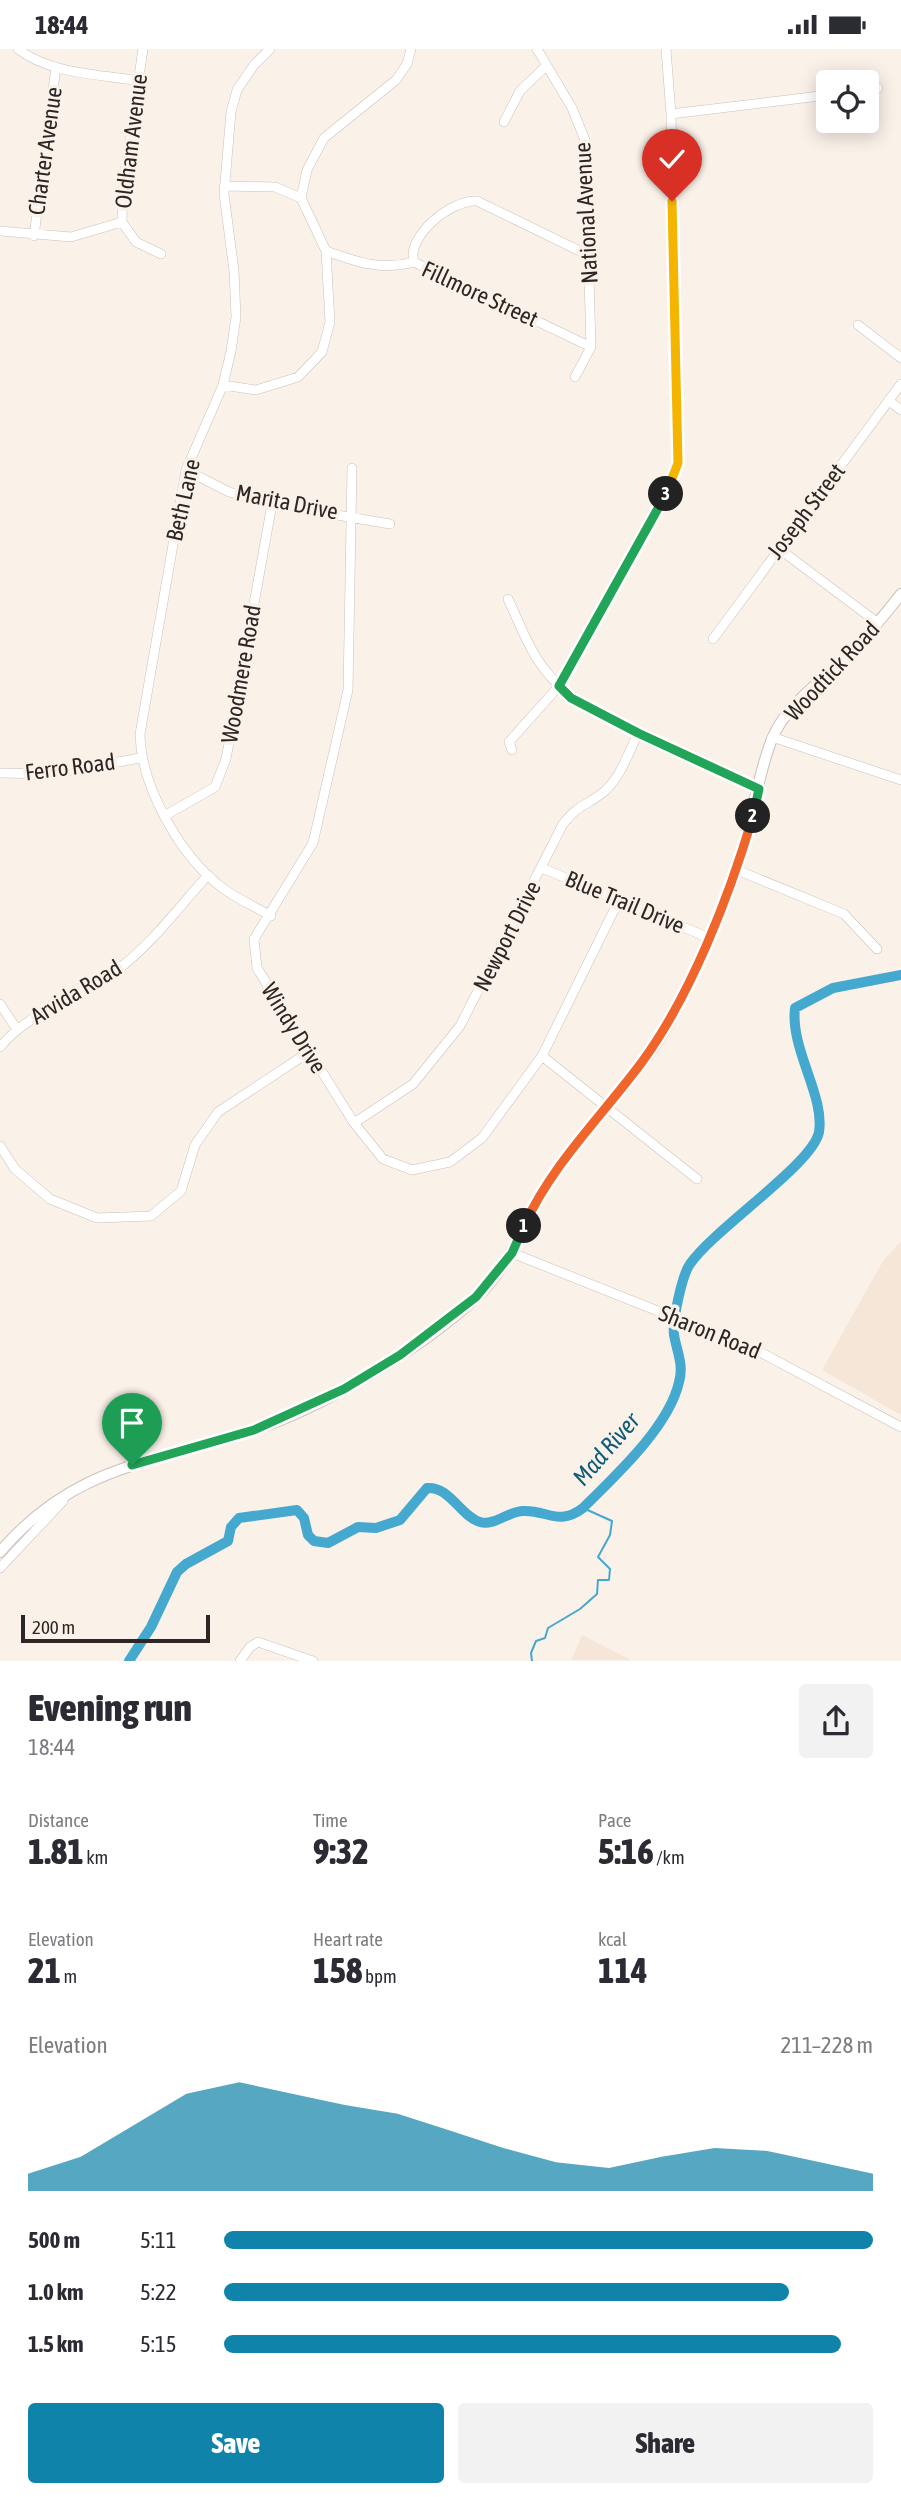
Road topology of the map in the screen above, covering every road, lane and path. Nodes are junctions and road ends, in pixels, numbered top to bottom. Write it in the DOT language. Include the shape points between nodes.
graph roads {
  1 [pos="143,49"];
  2 [pos="270,49"];
  3 [pos="411,49"];
  4 [pos="537,49"];
  5 [pos="666,49"];
  6 [pos="23,51"];
  7 [pos="546,66"];
  8 [pos="56,67"];
  9 [pos="138,81"];
  10 [pos="816,96"];
  11 [pos="671,114"];
  12 [pos="505,122"];
  13 [pos="224,186"];
  14 [pos="301,198"];
  15 [pos="122,222"];
  16 [pos="0,231"];
  17 [pos="34,236"];
  18 [pos="326,251"];
  19 [pos="162,254"];
  20 [pos="590,255"];
  21 [pos="414,262"];
  22 [pos="858,324"];
  23 [pos="591,347"];
  24 [pos="901,358"];
  25 [pos="575,377"];
  26 [pos="901,384"];
  27 [pos="223,385"];
  28 [pos="890,401"];
  29 [pos="901,410"];
  30 [pos="352,468"];
  31 [pos="186,470"];
  32 [pos="272,504"];
  33 [pos="352,515"];
  34 [pos="390,524"];
  35 [pos="778,548"];
  36 [pos="901,594"];
  37 [pos="508,599"];
  38 [pos="878,622"];
  39 [pos="713,639"];
  40 [pos="559,686"];
  41 [pos="638,733"];
  42 [pos="772,737"];
  43 [pos="512,750"];
  44 [pos="140,758"];
  45 [pos="0,773"];
  46 [pos="901,780"];
  47 [pos="759,789"];
  48 [pos="166,815"];
  49 [pos="542,868"];
  50 [pos="737,870"];
  51 [pos="208,875"];
  52 [pos="619,900"];
  53 [pos="271,916"];
  54 [pos="707,937"];
  55 [pos="877,949"];
  56 [pos="0,1004"];
  57 [pos="16,1028"];
  58 [pos="0,1047"];
  59 [pos="309,1052"];
  60 [pos="542,1056"];
  61 [pos="606,1106"];
  62 [pos="354,1123"];
  63 [pos="0,1146"];
  64 [pos="697,1179"];
  65 [pos="512,1253"];
  66 [pos="901,1427"];
  67 [pos="74,1489"];
  68 [pos="0,1552"];
  69 [pos="0,1568"];
  70 [pos="240,1661"];
  71 [pos="313,1661"];
  1 -- 9 [label="street, Oldham Avenue"];
  2 -- 13 [label="street, Beth Lane" via="237,90"];
  3 -- 14 [label="street" via="396,80 324,138 307,170"];
  4 -- 7 [label="street, National Avenue"];
  5 -- 11 [label="street"];
  6 -- 8 [label="street"];
  7 -- 12 [label="street" via="520,91"];
  7 -- 20 [label="street, National Avenue" via="585,140"];
  8 -- 9 [label="street"];
  8 -- 17 [label="street, Charter Avenue"];
  9 -- 15 [label="street, Oldham Avenue"];
  10 -- 11 [label="street"];
  11 -- 40 [label="street" via="678,463 664,498"];
  13 -- 14 [label="street" via="275,187"];
  13 -- 27 [label="street, Beth Lane" via="236,317"];
  14 -- 18 [label="street"];
  15 -- 17 [label="street" via="71,237"];
  15 -- 19 [label="street, Oldham Avenue" via="136,242"];
  16 -- 17 [label="street"];
  18 -- 21 [label="street, Fillmore Street" via="374,267"];
  18 -- 27 [label="street" via="330,321 321,352 298,377 256,390"];
  20 -- 21 [label="street" via="477,201 468,201 416,237"];
  20 -- 23 [label="street, National Avenue"];
  21 -- 23 [label="street, Fillmore Street"];
  22 -- 24 [label="street"];
  23 -- 25 [label="street"];
  26 -- 28 [label="street, Joseph Street"];
  27 -- 31 [label="street, Beth Lane"];
  28 -- 29 [label="street"];
  28 -- 35 [label="street, Joseph Street"];
  30 -- 33 [label="street, Windy Drive"];
  31 -- 32 [label="street, Marita Drive" via="229,492"];
  31 -- 44 [label="street, Beth Lane" via="140,734"];
  32 -- 33 [label="street, Marita Drive"];
  32 -- 48 [label="street, Woodmere Road" via="226,759 215,787"];
  33 -- 34 [label="street, Marita Drive"];
  33 -- 53 [label="street, Windy Drive" via="348,690 313,843"];
  35 -- 38 [label="street"];
  35 -- 39 [label="street, Joseph Street"];
  36 -- 38 [label="main road, Woodtick Road"];
  37 -- 40 [label="street" via="543,669"];
  38 -- 42 [label="main road, Woodtick Road" via="801,700"];
  40 -- 41 [label="street" via="571,698"];
  40 -- 43 [label="street" via="509,741"];
  41 -- 47 [label="street"];
  41 -- 49 [label="street, Newport Drive" via="616,778 562,824"];
  42 -- 46 [label="street"];
  42 -- 47 [label="main road, Woodtick Road"];
  44 -- 45 [label="street, Ferro Road" via="51,774"];
  44 -- 48 [label="street, Beth Lane"];
  47 -- 50 [label="main road, Woodtick Road"];
  48 -- 51 [label="street, Beth Lane" via="191,860"];
  49 -- 52 [label="street, Blue Trail Drive"];
  49 -- 62 [label="street, Newport Drive" via="460,1026 413,1084"];
  50 -- 54 [label="main road, Woodtick Road"];
  50 -- 55 [label="street" via="844,914"];
  51 -- 53 [label="street, Beth Lane"];
  51 -- 57 [label="street, Arvida Road" via="115,972"];
  52 -- 54 [label="street, Blue Trail Drive"];
  52 -- 60 [label="street, Windy Drive"];
  53 -- 59 [label="street, Windy Drive" via="254,939 257,968"];
  54 -- 61 [label="main road, Woodtick Road" via="673,1016"];
  56 -- 57 [label="street"];
  57 -- 58 [label="street, Arvida Road"];
  59 -- 62 [label="street, Windy Drive"];
  59 -- 63 [label="street" via="218,1112 195,1145 181,1191 151,1216 97,1218 50,1199 15,1169"];
  60 -- 61 [label="street"];
  60 -- 62 [label="street, Windy Drive" via="482,1138 450,1162 412,1170 383,1159"];
  61 -- 64 [label="street"];
  61 -- 65 [label="main road, Woodtick Road" via="553,1174"];
  65 -- 66 [label="street, Sharon Road" via="780,1361"];
  65 -- 67 [label="main road, Woodtick Road" via="488,1285 456,1314 344,1389 254,1430 132,1465"];
  67 -- 68 [label="main road, Woodtick Road" via="48,1504"];
  67 -- 69 [label="street"];
  70 -- 71 [label="street" via="258,1641"];
}
